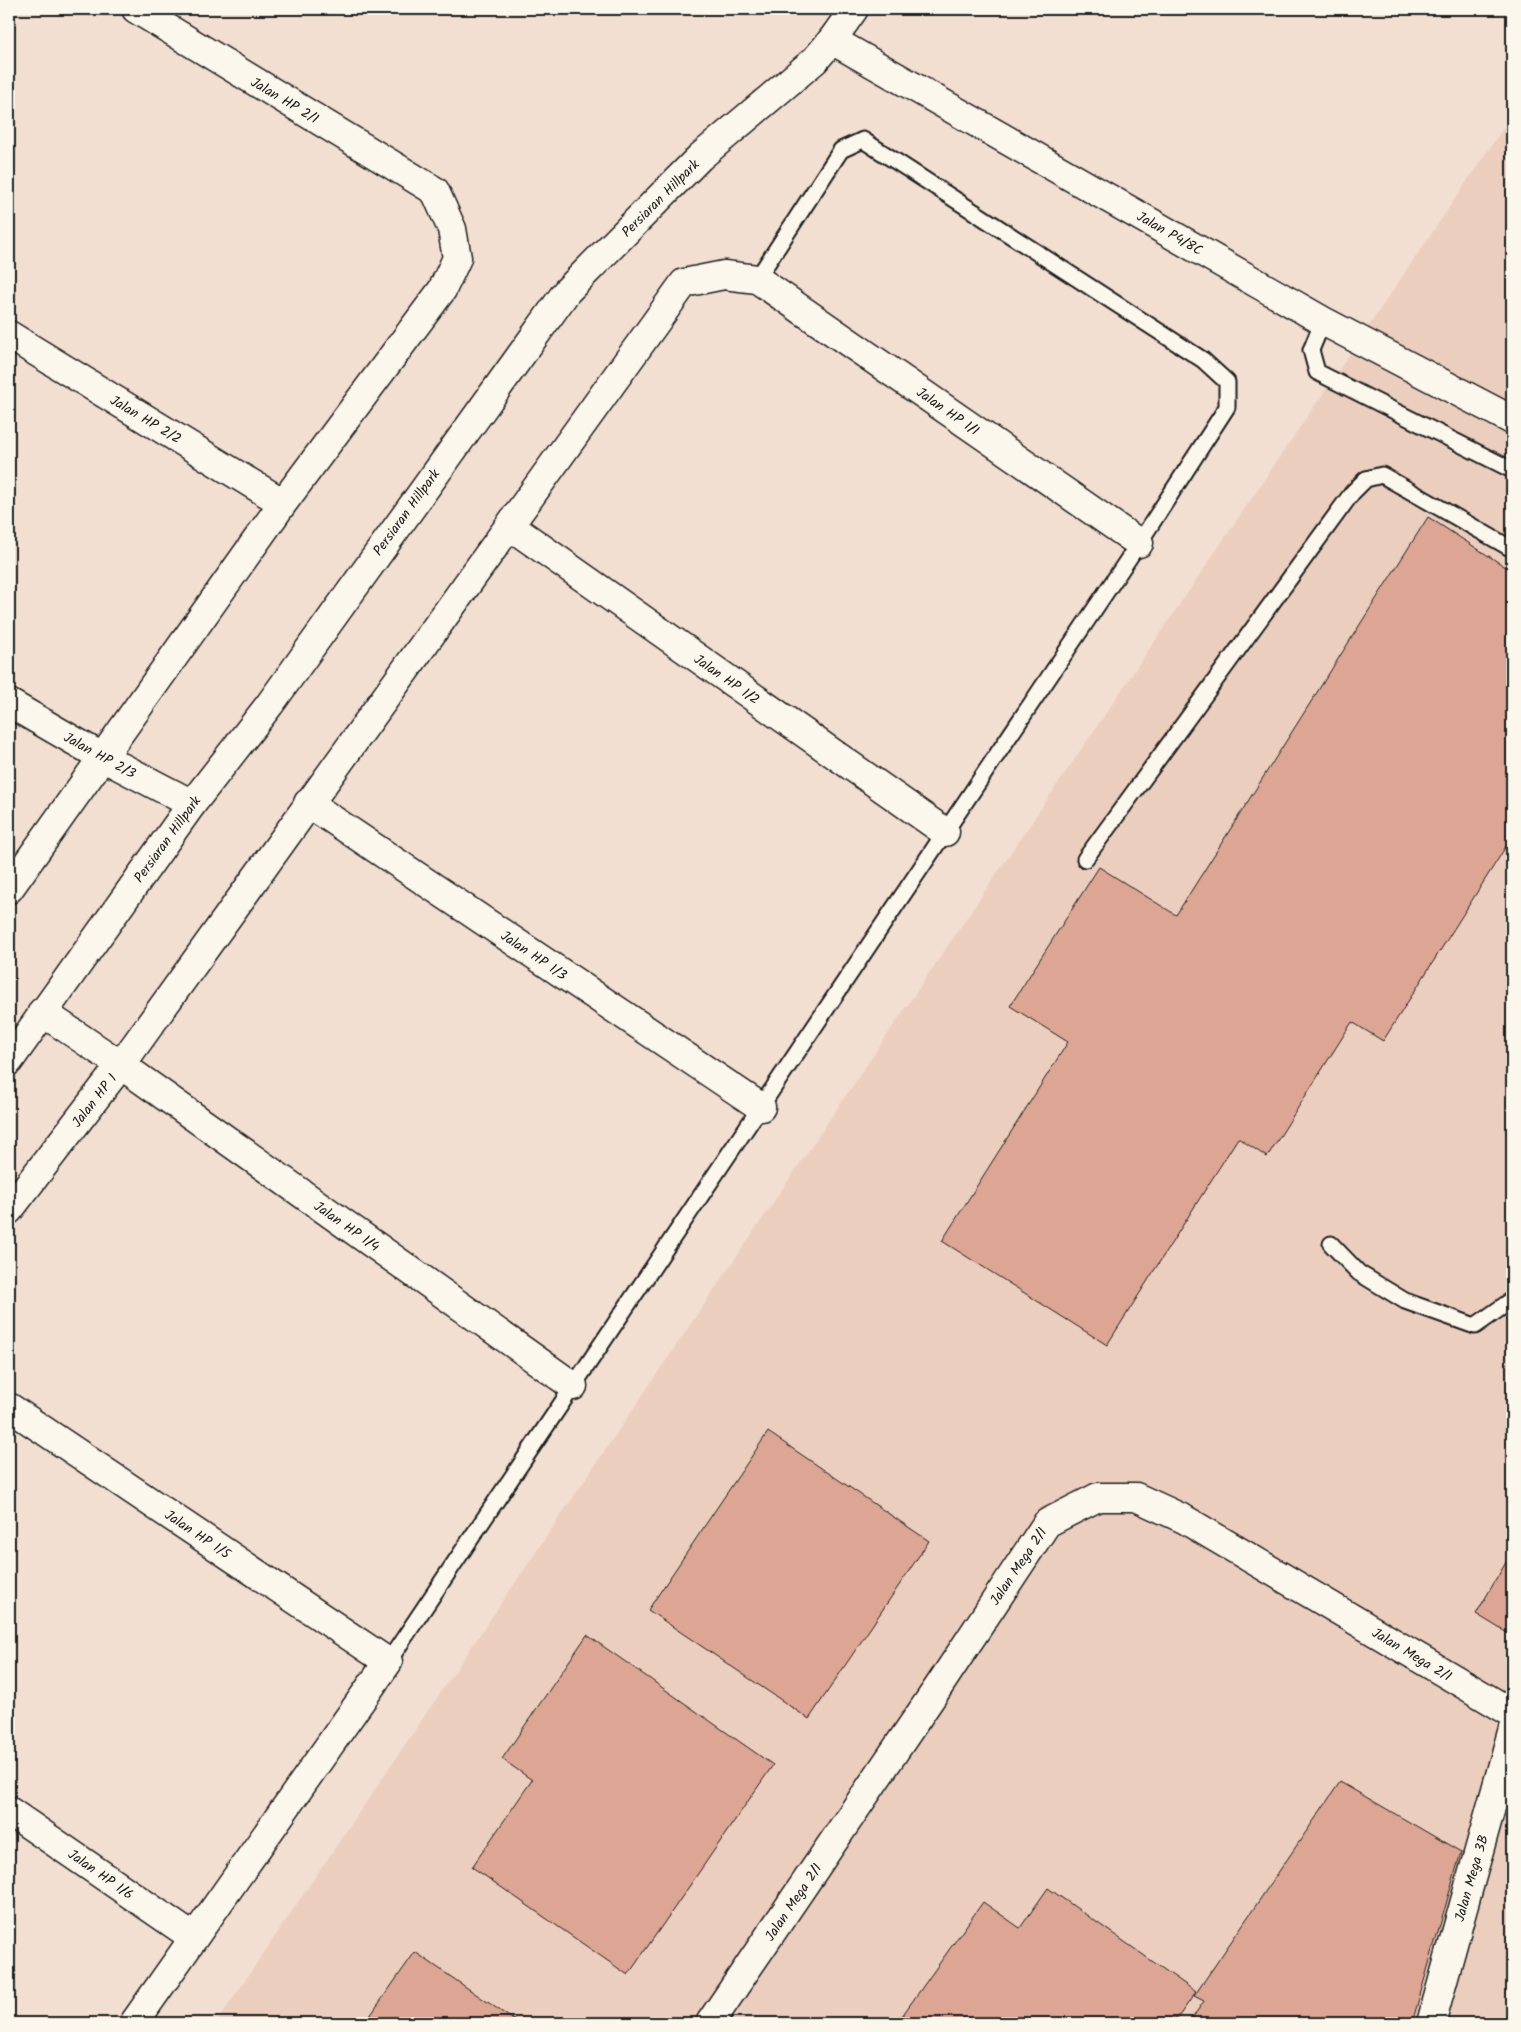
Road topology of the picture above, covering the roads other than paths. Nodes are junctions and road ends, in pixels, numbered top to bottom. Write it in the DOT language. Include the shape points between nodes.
graph roads {
  1 [pos="136,9"];
  2 [pos="854,9"];
  3 [pos="832,40"];
  4 [pos="756,279"];
  5 [pos="1324,321"];
  6 [pos="9,335"];
  7 [pos="1512,420"];
  8 [pos="1512,470"];
  9 [pos="283,503"];
  10 [pos="510,526"];
  11 [pos="1140,543"];
  12 [pos="1512,549"];
  13 [pos="9,703"];
  14 [pos="102,757"];
  15 [pos="308,803"];
  16 [pos="192,804"];
  17 [pos="945,832"];
  18 [pos="1085,859"];
  19 [pos="9,889"];
  20 [pos="42,1012"];
  21 [pos="9,1061"];
  22 [pos="121,1065"];
  23 [pos="761,1106"];
  24 [pos="9,1210"];
  25 [pos="1331,1244"];
  26 [pos="1512,1300"];
  27 [pos="573,1386"];
  28 [pos="9,1407"];
  29 [pos="388,1662"];
  30 [pos="1512,1713"];
  31 [pos="1512,1732"];
  32 [pos="9,1811"];
  33 [pos="194,1938"];
  34 [pos="134,2023"];
  35 [pos="710,2023"];
  36 [pos="1430,2023"];
  1 -- 9 [label="street, Jalan HP 2/1" via="434,191 452,229 457,258 442,290"];
  2 -- 3 [label="street, Persiaran Hillpark"];
  3 -- 5 [label="street, Jalan P4/8C"];
  3 -- 16 [label="street, Persiaran Hillpark" via="815,60 700,157 567,291 270,704"];
  4 -- 10 [label="street" via="724,275 684,283"];
  4 -- 11 [label="street, Jalan HP 1/1"];
  4 -- 11 [label="lane" via="841,150 863,140 1203,360 1227,382 1227,407"];
  5 -- 7 [label="street, Jalan P4/8C"];
  5 -- 8 [label="lane" via="1311,350 1317,372"];
  6 -- 9 [label="street, Jalan HP 2/2"];
  9 -- 14 [label="street"];
  10 -- 15 [label="street"];
  10 -- 17 [label="street, Jalan HP 1/2"];
  11 -- 17 [label="lane"];
  12 -- 18 [label="lane" via="1382,475 1366,479 1352,493"];
  13 -- 14 [label="street, Jalan HP 2/3"];
  14 -- 16 [label="street, Jalan HP 2/3"];
  14 -- 19 [label="street"];
  15 -- 22 [label="street"];
  15 -- 23 [label="street, Jalan HP 1/3"];
  16 -- 20 [label="street, Persiaran Hillpark"];
  17 -- 23 [label="lane"];
  20 -- 21 [label="street, Persiaran Hillpark"];
  20 -- 22 [label="street, Jalan HP 1"];
  22 -- 24 [label="street, Jalan HP 1"];
  22 -- 27 [label="street, Jalan HP 1/4"];
  23 -- 27 [label="lane"];
  25 -- 26 [label="lane" via="1359,1273 1406,1301 1475,1326"];
  27 -- 29 [label="lane"];
  28 -- 29 [label="street, Jalan HP 1/5"];
  29 -- 33 [label="street"];
  30 -- 35 [label="street, Jalan Mega 2/1" via="1184,1519 1136,1497 1098,1497 1047,1523"];
  31 -- 36 [label="street, Jalan Mega 3B"];
  32 -- 33 [label="street, Jalan HP 1/6"];
  33 -- 34 [label="street"];
}
